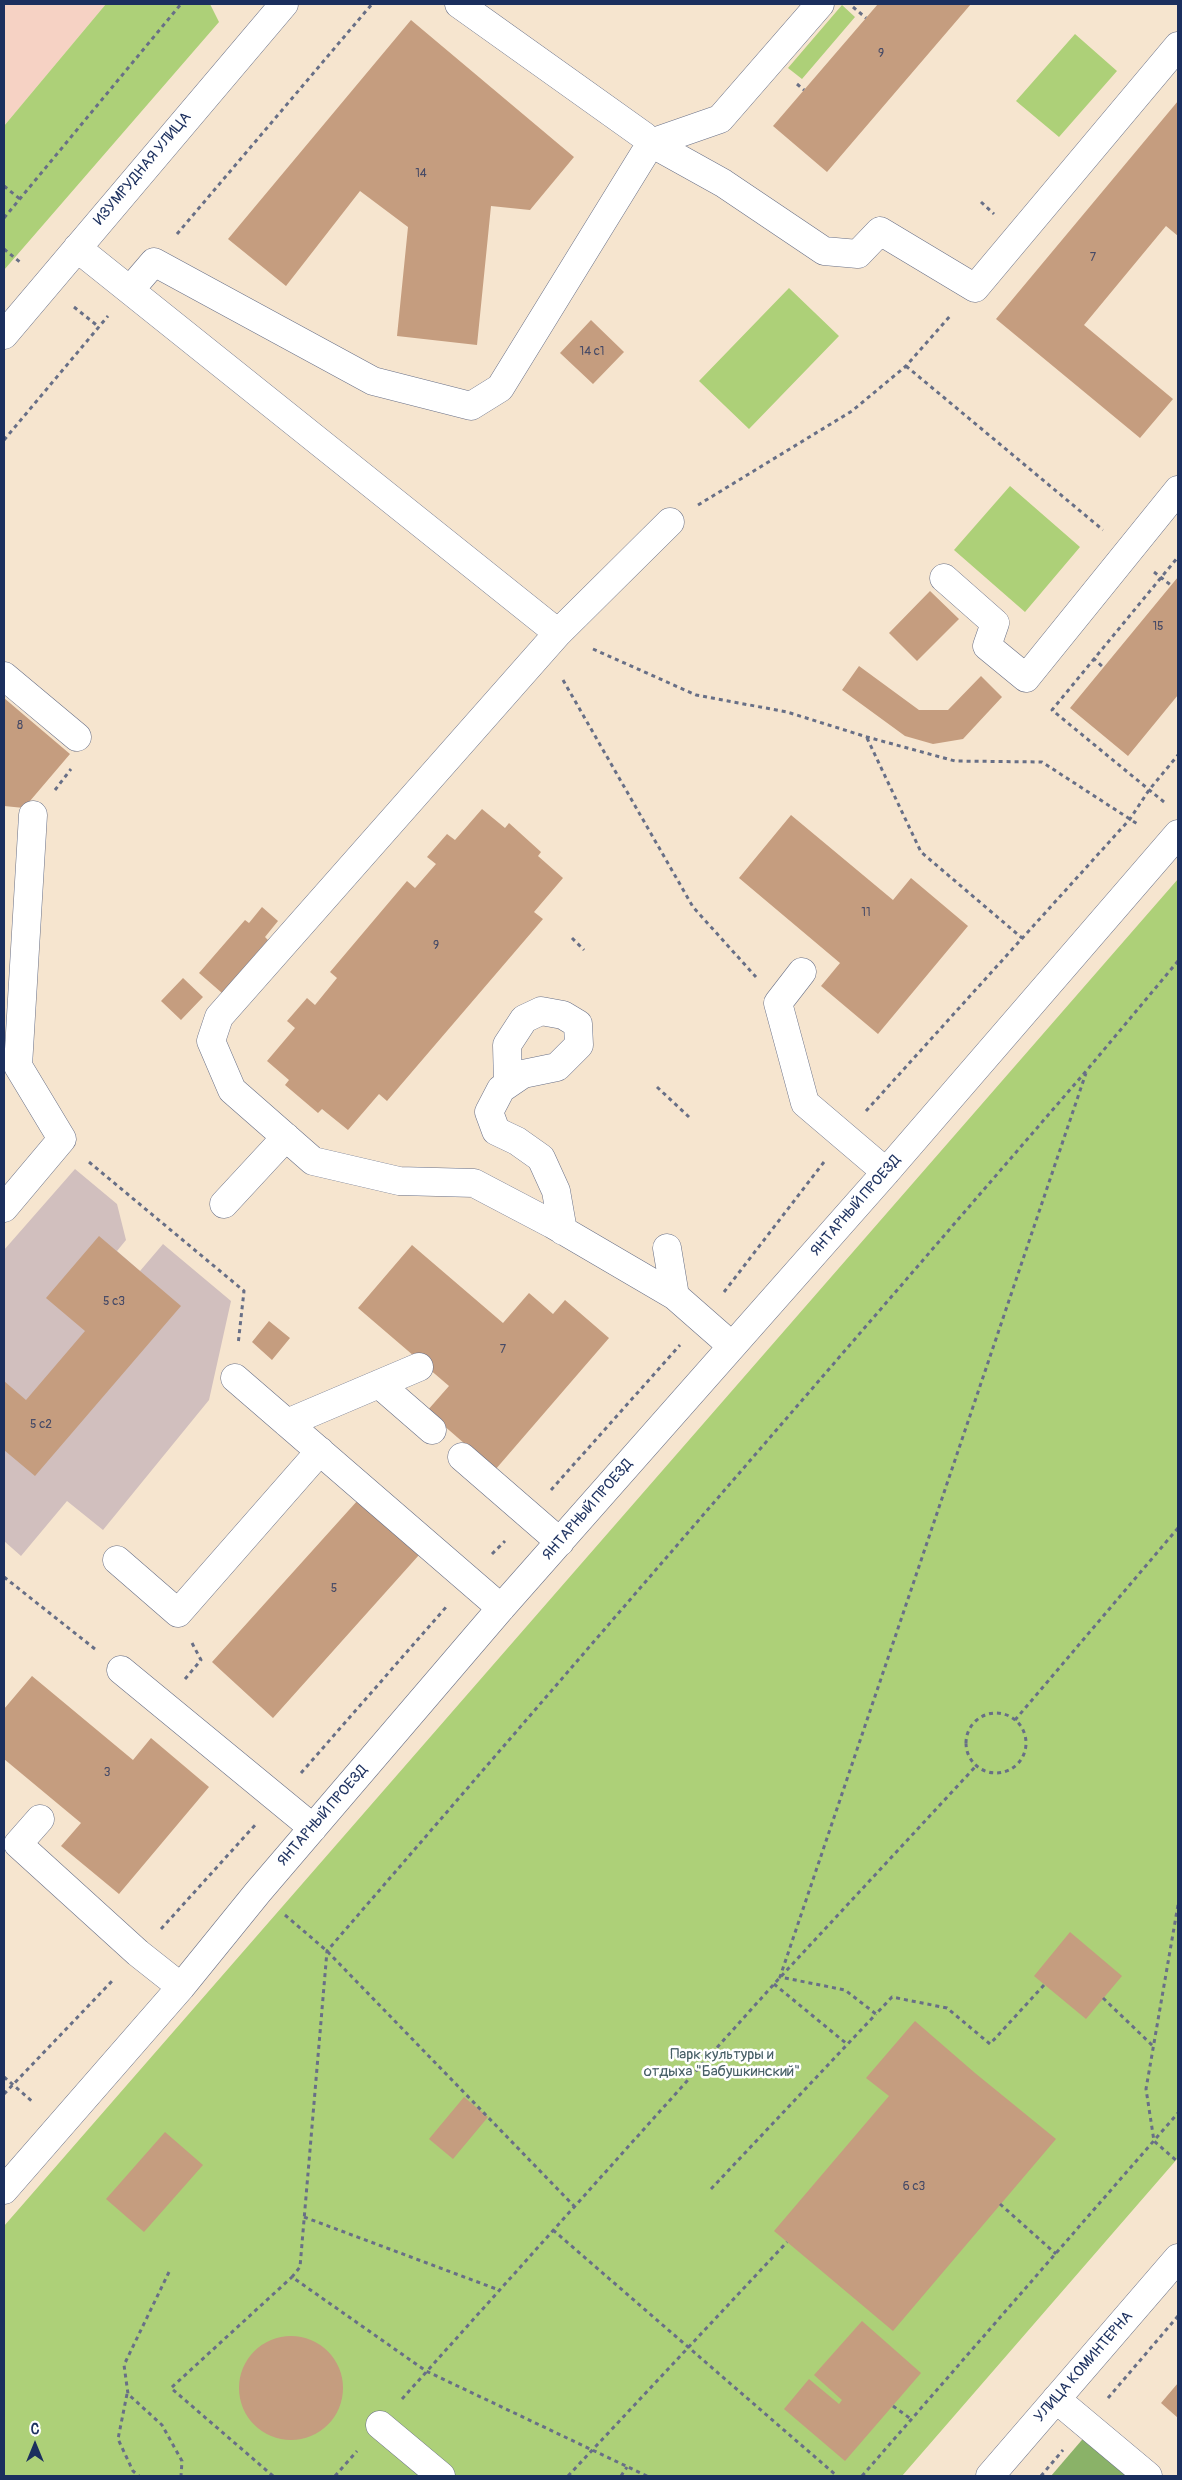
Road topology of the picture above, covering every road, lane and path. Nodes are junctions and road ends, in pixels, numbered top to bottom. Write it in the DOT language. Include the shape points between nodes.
graph roads {
  1 [pos="181,4"];
  2 [pos="284,4"];
  3 [pos="372,4"];
  4 [pos="459,4"];
  5 [pos="820,4"];
  6 [pos="849,4"];
  7 [pos="866,18"];
  8 [pos="1178,46"];
  9 [pos="651,143"];
  10 [pos="4,186"];
  11 [pos="20,198"];
  12 [pos="4,218"];
  13 [pos="76,248"];
  14 [pos="154,262"];
  15 [pos="975,288"];
  16 [pos="130,290"];
  17 [pos="4,335"];
  18 [pos="906,366"];
  19 [pos="4,440"];
  20 [pos="1178,490"];
  21 [pos="670,522"];
  22 [pos="1129,551"];
  23 [pos="1178,557"];
  24 [pos="944,578"];
  25 [pos="552,641"];
  26 [pos="4,676"];
  27 [pos="77,737"];
  28 [pos="867,737"];
  29 [pos="1178,755"];
  30 [pos="1149,790"];
  31 [pos="1171,808"];
  32 [pos="33,816"];
  33 [pos="1130,819"];
  34 [pos="1174,839"];
  35 [pos="572,938"];
  36 [pos="1022,938"];
  37 [pos="584,950"];
  38 [pos="1178,961"];
  39 [pos="13,972"];
  40 [pos="802,972"];
  41 [pos="778,1003"];
  42 [pos="1087,1070"];
  43 [pos="508,1084"];
  44 [pos="657,1087"];
  45 [pos="690,1117"];
  46 [pos="844,1136"];
  47 [pos="286,1137"];
  48 [pos="62,1139"];
  49 [pos="886,1172"];
  50 [pos="224,1204"];
  51 [pos="4,1208"];
  52 [pos="563,1231"];
  53 [pos="666,1248"];
  54 [pos="675,1296"];
  55 [pos="702,1320"];
  56 [pos="732,1346"];
  57 [pos="419,1367"];
  58 [pos="235,1378"];
  59 [pos="379,1384"];
  60 [pos="288,1423"];
  61 [pos="432,1430"];
  62 [pos="320,1451"];
  63 [pos="462,1457"];
  64 [pos="529,1515"];
  65 [pos="1178,1528"];
  66 [pos="560,1542"];
  67 [pos="117,1560"];
  68 [pos="4,1577"];
  69 [pos="469,1580"];
  70 [pos="501,1608"];
  71 [pos="178,1613"];
  72 [pos="121,1670"];
  73 [pos="163,1704"];
  74 [pos="1015,1720"];
  75 [pos="976,1766"];
  76 [pos="278,1799"];
  77 [pos="40,1819"];
  78 [pos="313,1828"];
  79 [pos="258,1892"];
  80 [pos="1178,1905"];
  81 [pos="327,1951"];
  82 [pos="138,1954"];
  83 [pos="780,1977"];
  84 [pos="774,1984"];
  85 [pos="1044,1985"];
  86 [pos="181,1987"];
  87 [pos="1103,1998"];
  88 [pos="876,2014"];
  89 [pos="847,2044"];
  90 [pos="1154,2046"];
  91 [pos="4,2077"];
  92 [pos="12,2084"];
  93 [pos="4,2094"];
  94 [pos="1178,2113"];
  95 [pos="60,2125"];
  96 [pos="1154,2141"];
  97 [pos="1178,2162"];
  98 [pos="711,2189"];
  99 [pos="4,2190"];
  100 [pos="1000,2204"];
  101 [pos="574,2206"];
  102 [pos="304,2217"];
  103 [pos="553,2230"];
  104 [pos="787,2242"];
  105 [pos="1056,2254"];
  106 [pos="1178,2258"];
  107 [pos="168,2272"];
  108 [pos="292,2277"];
  109 [pos="499,2290"];
  110 [pos="688,2348"];
  111 [pos="426,2371"];
  112 [pos="128,2394"];
  113 [pos="1056,2399"];
  114 [pos="893,2406"];
  115 [pos="912,2419"];
  116 [pos="380,2425"];
  117 [pos="593,2450"];
  118 [pos="627,2467"];
  119 [pos="139,2476"];
  120 [pos="181,2476"];
  121 [pos="273,2476"];
  122 [pos="335,2476"];
  123 [pos="441,2476"];
  124 [pos="568,2476"];
  125 [pos="621,2476"];
  126 [pos="647,2476"];
  127 [pos="837,2476"];
  128 [pos="862,2476"];
  129 [pos="990,2476"];
  130 [pos="1148,2476"];
  1 -- 11 [label="path"];
  2 -- 13 [label="street, ИЗУМРУДНАЯ УЛИЦА"];
  3 -- 14 [label="path"];
  4 -- 9 [label="street"];
  5 -- 9 [label="street" via="720,119"];
  6 -- 7 [label="path"];
  8 -- 15 [label="street"];
  9 -- 14 [label="street" via="500,388 471,406 373,381"];
  9 -- 15 [label="street" via="723,183 824,251 858,254 880,231"];
  10 -- 11 [label="path"];
  11 -- 12 [label="path"];
  13 -- 16 [label="street"];
  13 -- 17 [label="street, ИЗУМРУДНАЯ УЛИЦА"];
  14 -- 16 [label="street"];
  15 -- 18 [label="path"];
  16 -- 19 [label="path"];
  16 -- 25 [label="street"];
  18 -- 21 [label="path" via="852,411"];
  18 -- 22 [label="path"];
  20 -- 22 [label="street"];
  21 -- 25 [label="street"];
  22 -- 24 [label="street" via="1026,678 987,646 995,623"];
  23 -- 30 [label="path" via="1052,710"];
  25 -- 28 [label="path" via="696,695 787,712"];
  25 -- 41 [label="path" via="693,907"];
  25 -- 47 [label="street" via="219,1016 211,1041 232,1090"];
  26 -- 27 [label="street"];
  27 -- 32 [label="path" via="88,749"];
  28 -- 33 [label="path" via="955,761 1042,762"];
  28 -- 36 [label="path" via="921,852"];
  29 -- 30 [label="path"];
  30 -- 31 [label="path"];
  30 -- 33 [label="path"];
  32 -- 39 [label="street"];
  33 -- 34 [label="path"];
  33 -- 36 [label="path"];
  34 -- 49 [label="street, ЯНТАРНЫЙ ПРОЕЗД"];
  35 -- 37 [label="path"];
  36 -- 46 [label="path"];
  38 -- 42 [label="path"];
  39 -- 48 [label="street" via="18,1066"];
  40 -- 41 [label="street"];
  41 -- 46 [label="street" via="805,1103"];
  42 -- 81 [label="path"];
  42 -- 83 [label="path"];
  43 -- 52 [label="street" via="501,1089 489,1112 496,1131 541,1158 556,1191"];
  44 -- 45 [label="path"];
  46 -- 49 [label="street"];
  46 -- 55 [label="path"];
  47 -- 50 [label="street"];
  47 -- 52 [label="street" via="313,1161 399,1181 474,1183"];
  48 -- 51 [label="street"];
  48 -- 58 [label="path" via="244,1290"];
  49 -- 56 [label="street, ЯНТАРНЫЙ ПРОЕЗД"];
  52 -- 54 [label="street"];
  53 -- 54 [label="street"];
  54 -- 55 [label="street"];
  55 -- 56 [label="street"];
  55 -- 64 [label="path"];
  56 -- 66 [label="street, ЯНТАРНЫЙ ПРОЕЗД"];
  57 -- 59 [label="street"];
  58 -- 60 [label="street"];
  59 -- 60 [label="street"];
  59 -- 61 [label="street"];
  60 -- 62 [label="street"];
  62 -- 69 [label="street"];
  62 -- 71 [label="street"];
  63 -- 64 [label="street"];
  64 -- 66 [label="street"];
  64 -- 69 [label="path"];
  65 -- 74 [label="path"];
  66 -- 70 [label="street, ЯНТАРНЫЙ ПРОЕЗД"];
  67 -- 71 [label="street"];
  68 -- 72 [label="path"];
  69 -- 70 [label="street"];
  69 -- 76 [label="path"];
  70 -- 78 [label="street, ЯНТАРНЫЙ ПРОЕЗД"];
  71 -- 73 [label="path" via="201,1660"];
  72 -- 73 [label="street"];
  73 -- 76 [label="street"];
  74 -- 75 [label="path" via="1023,1729 1026,1741 1019,1762 998,1773 986,1772"];
  74 -- 75 [label="path" via="994,1712 972,1723 966,1733 965,1744 968,1756"];
  75 -- 83 [label="path"];
  76 -- 78 [label="street"];
  76 -- 82 [label="path"];
  77 -- 82 [label="street" via="18,1844"];
  78 -- 79 [label="street, ЯНТАРНЫЙ ПРОЕЗД"];
  79 -- 81 [label="path"];
  79 -- 86 [label="street, ЯНТАРНЫЙ ПРОЕЗД"];
  80 -- 90 [label="path"];
  81 -- 101 [label="path"];
  81 -- 102 [label="path"];
  82 -- 86 [label="street"];
  82 -- 92 [label="path"];
  83 -- 84 [label="path"];
  83 -- 88 [label="path" via="845,1990"];
  84 -- 89 [label="path"];
  84 -- 101 [label="path"];
  85 -- 88 [label="path" via="990,2044 947,2008 892,1997"];
  86 -- 95 [label="street, ЯНТАРНЫЙ ПРОЕЗД"];
  87 -- 90 [label="path"];
  88 -- 89 [label="path"];
  89 -- 98 [label="path"];
  90 -- 96 [label="path" via="1146,2089"];
  91 -- 92 [label="path"];
  92 -- 93 [label="path"];
  92 -- 95 [label="path"];
  94 -- 96 [label="path"];
  95 -- 99 [label="street, ЯНТАРНЫЙ ПРОЕЗД"];
  96 -- 97 [label="path"];
  96 -- 105 [label="path"];
  100 -- 105 [label="path"];
  101 -- 103 [label="path"];
  102 -- 108 [label="path" via="300,2267"];
  102 -- 109 [label="path"];
  103 -- 109 [label="path"];
  103 -- 110 [label="path"];
  104 -- 110 [label="path"];
  105 -- 115 [label="path"];
  106 -- 113 [label="street, УЛИЦА КОМИНТЕРНА"];
  107 -- 112 [label="path" via="124,2365"];
  108 -- 111 [label="path"];
  108 -- 121 [label="path" via="171,2388"];
  109 -- 111 [label="path"];
  110 -- 117 [label="path"];
  110 -- 127 [label="path"];
  111 -- 116 [label="path"];
  111 -- 117 [label="path"];
  112 -- 119 [label="path" via="118,2439 133,2471"];
  112 -- 120 [label="path" via="162,2425 182,2461"];
  113 -- 129 [label="street, УЛИЦА КОМИНТЕРНА"];
  113 -- 130 [label="street"];
  114 -- 115 [label="path"];
  115 -- 128 [label="path"];
  116 -- 122 [label="path"];
  116 -- 123 [label="street"];
  117 -- 118 [label="path"];
  117 -- 124 [label="path"];
  118 -- 125 [label="path"];
  118 -- 126 [label="path"];
}
